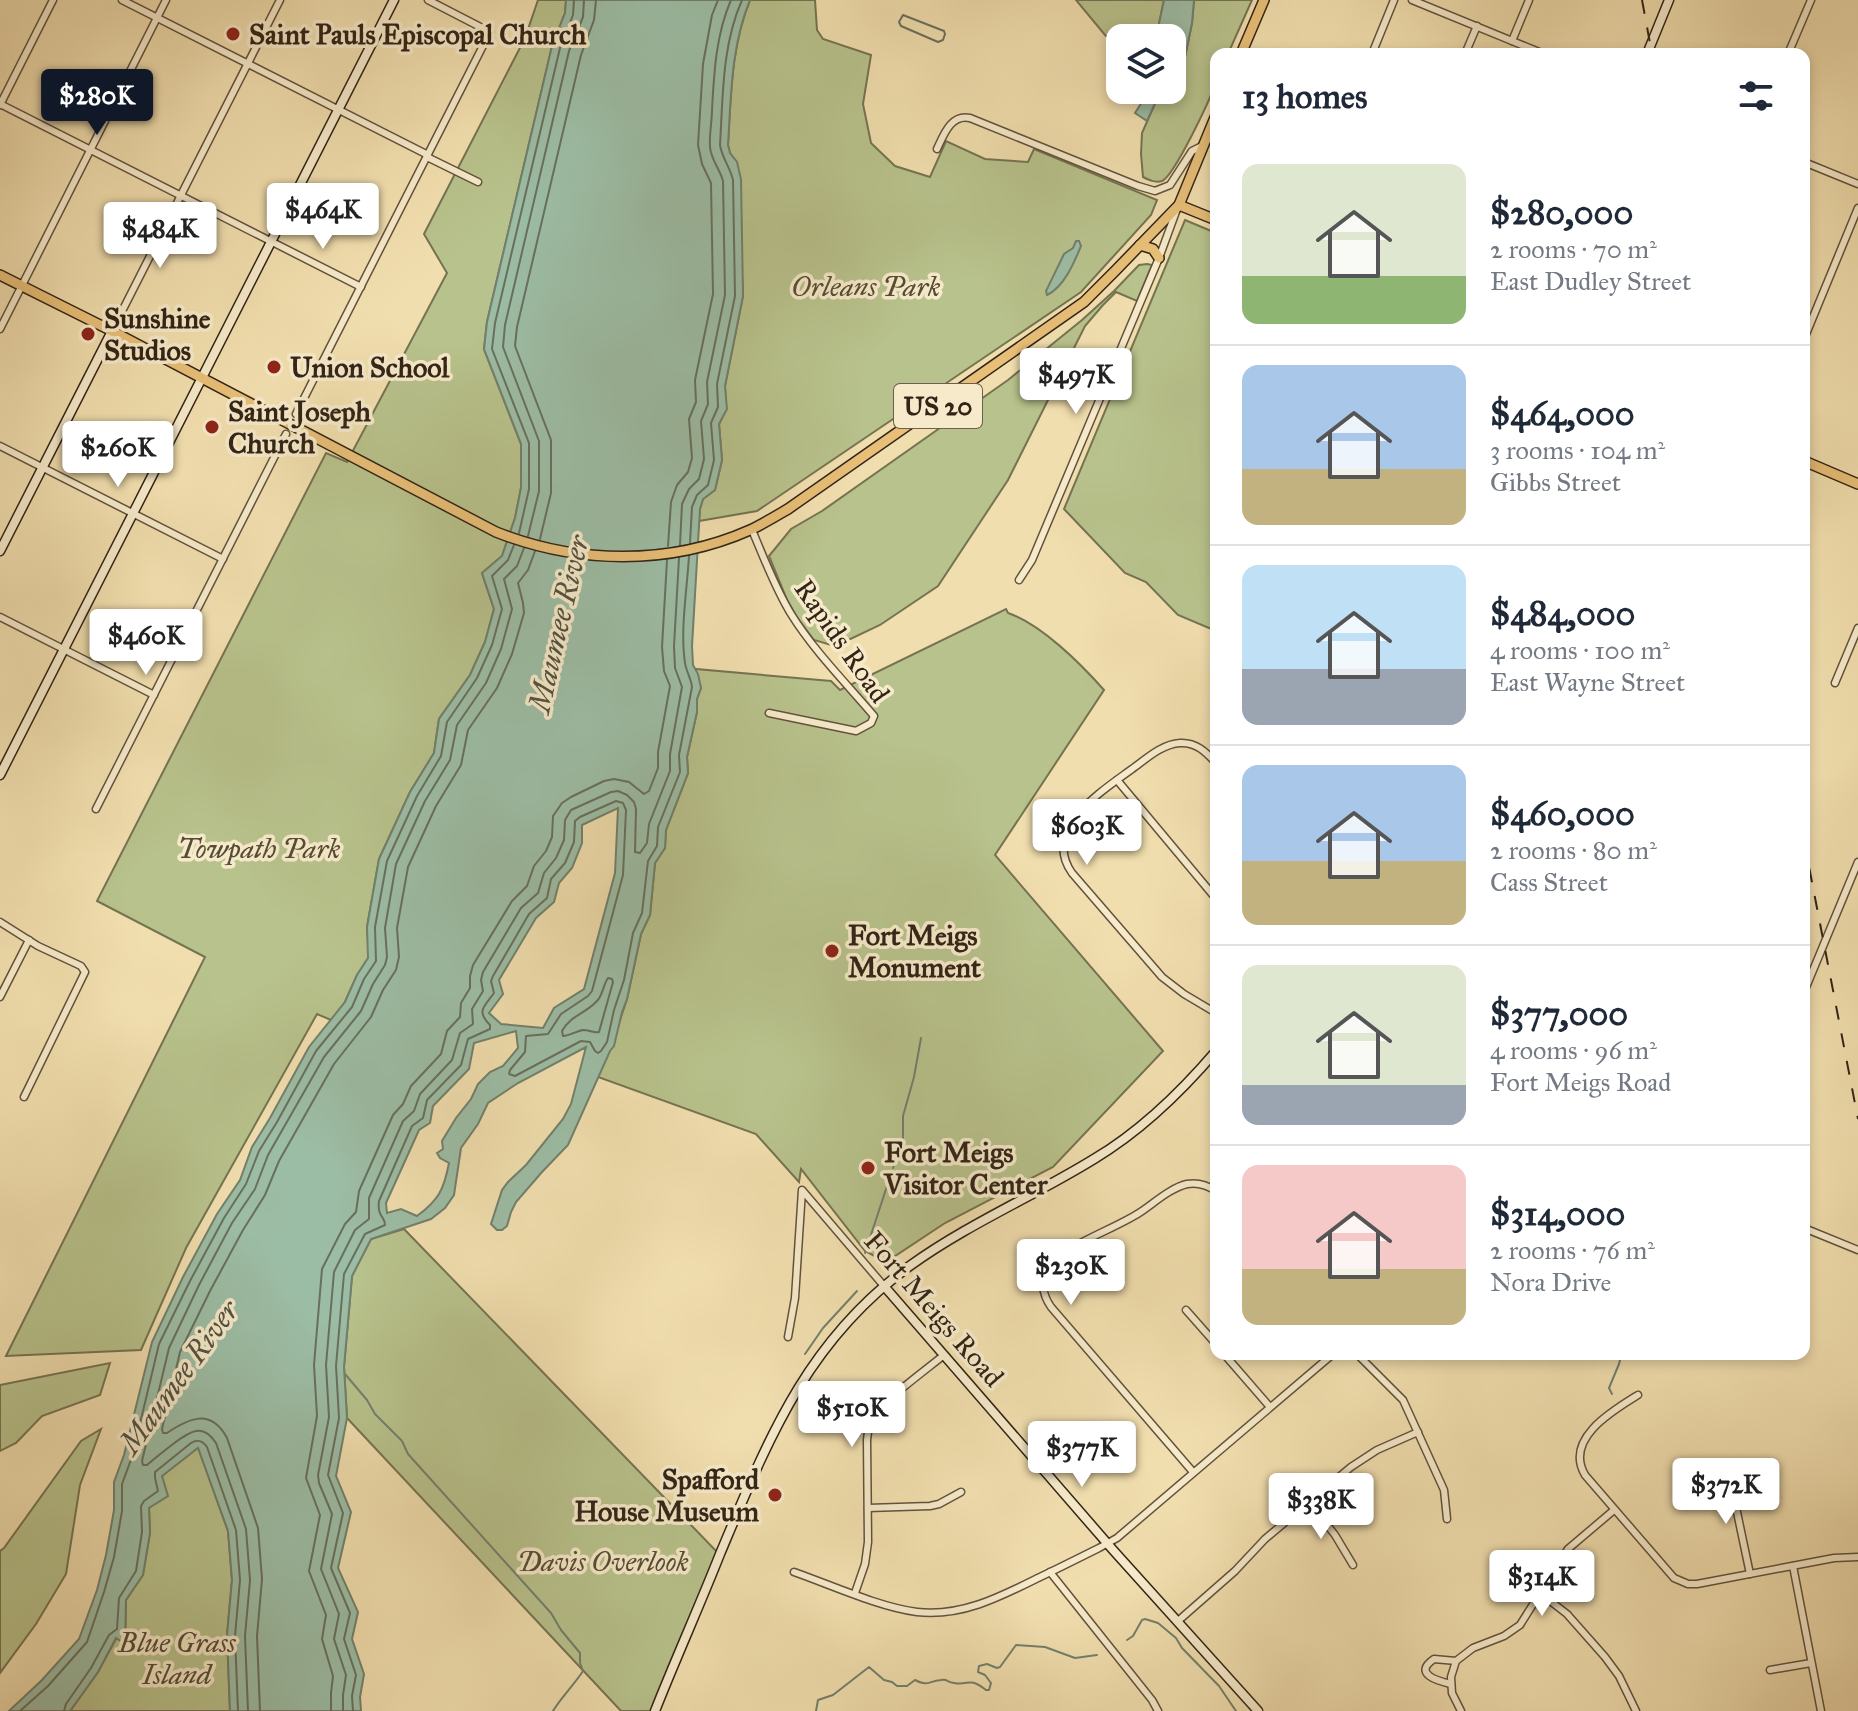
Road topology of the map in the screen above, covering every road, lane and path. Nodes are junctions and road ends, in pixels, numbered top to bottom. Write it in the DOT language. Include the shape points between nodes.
graph roads {
  1 [pos="53,0"];
  2 [pos="122,0"];
  3 [pos="166,0"];
  4 [pos="280,0"];
  5 [pos="394,0"];
  6 [pos="428,0"];
  7 [pos="1264,0"];
  8 [pos="1394,0"];
  9 [pos="1412,0"];
  10 [pos="1529,0"];
  11 [pos="1669,0"];
  12 [pos="1811,0"];
  13 [pos="157,18"];
  14 [pos="1477,26"];
  15 [pos="1512,41"];
  16 [pos="1244,48"];
  17 [pos="1374,48"];
  18 [pos="1468,48"];
  19 [pos="1529,48"];
  20 [pos="1649,48"];
  21 [pos="1791,48"];
  22 [pos="248,64"];
  23 [pos="0,105"];
  24 [pos="338,110"];
  25 [pos="1210,130"];
  26 [pos="1204,145"];
  27 [pos="937,149"];
  28 [pos="90,150"];
  29 [pos="428,156"];
  30 [pos="1810,164"];
  31 [pos="478,182"];
  32 [pos="1858,184"];
  33 [pos="181,196"];
  34 [pos="1179,205"];
  35 [pos="1858,208"];
  36 [pos="1210,218"];
  37 [pos="271,242"];
  38 [pos="1140,245"];
  39 [pos="1159,258"];
  40 [pos="0,275"];
  41 [pos="22,286"];
  42 [pos="361,287"];
  43 [pos="1810,324"];
  44 [pos="0,329"];
  45 [pos="112,331"];
  46 [pos="202,378"];
  47 [pos="296,414"];
  48 [pos="286,434"];
  49 [pos="0,446"];
  50 [pos="1810,464"];
  51 [pos="42,468"];
  52 [pos="1858,484"];
  53 [pos="133,514"];
  54 [pos="752,530"];
  55 [pos="0,551"];
  56 [pos="223,559"];
  57 [pos="1019,580"];
  58 [pos="0,617"];
  59 [pos="1858,628"];
  60 [pos="64,649"];
  61 [pos="1835,683"];
  62 [pos="154,695"];
  63 [pos="769,713"];
  64 [pos="1210,757"];
  65 [pos="0,773"];
  66 [pos="1117,780"];
  67 [pos="96,809"];
  68 [pos="1858,862"];
  69 [pos="1210,891"];
  70 [pos="0,922"];
  71 [pos="29,940"];
  72 [pos="1810,978"];
  73 [pos="0,997"];
  74 [pos="1210,1009"];
  75 [pos="1210,1058"];
  76 [pos="24,1097"];
  77 [pos="1210,1187"];
  78 [pos="1810,1230"];
  79 [pos="1858,1250"];
  80 [pos="884,1286"];
  81 [pos="1186,1310"];
  82 [pos="788,1337"];
  83 [pos="1210,1337"];
  84 [pos="944,1355"];
  85 [pos="1229,1360"];
  86 [pos="1326,1360"];
  87 [pos="1363,1360"];
  88 [pos="1638,1395"];
  89 [pos="1270,1407"];
  90 [pos="1418,1432"];
  91 [pos="1193,1472"];
  92 [pos="1706,1474"];
  93 [pos="961,1492"];
  94 [pos="1309,1502"];
  95 [pos="868,1508"];
  96 [pos="1614,1510"];
  97 [pos="1447,1519"];
  98 [pos="1107,1544"];
  99 [pos="1858,1557"];
  100 [pos="1353,1565"];
  101 [pos="1793,1566"];
  102 [pos="794,1572"];
  103 [pos="1050,1572"];
  104 [pos="1750,1574"];
  105 [pos="855,1593"];
  106 [pos="1540,1593"];
  107 [pos="1178,1621"];
  108 [pos="1456,1661"];
  109 [pos="1811,1663"];
  110 [pos="1770,1670"];
  111 [pos="1451,1684"];
  112 [pos="655,1711"];
  113 [pos="1158,1711"];
  114 [pos="1258,1711"];
  115 [pos="1461,1711"];
  116 [pos="1636,1711"];
  117 [pos="1821,1711"];
  1 -- 23 [label="street"];
  2 -- 13 [label="street"];
  3 -- 13 [label="street"];
  4 -- 22 [label="street"];
  5 -- 24 [label="street"];
  6 -- 29 [label="street" via="490,32"];
  7 -- 16 [label="main road"];
  8 -- 17 [label="street"];
  9 -- 14 [label="street"];
  10 -- 15 [label="street"];
  11 -- 20 [label="street"];
  12 -- 21 [label="street"];
  13 -- 22 [label="street"];
  13 -- 28 [label="street"];
  14 -- 15 [label="street"];
  14 -- 18 [label="street"];
  15 -- 19 [label="street"];
  22 -- 24 [label="street"];
  22 -- 33 [label="street"];
  23 -- 28 [label="street"];
  24 -- 29 [label="street"];
  24 -- 37 [label="street"];
  25 -- 26 [label="main road, US 20"];
  26 -- 27 [label="street" via="1192,151 1170,185 1155,191 961,116"];
  26 -- 34 [label="main road, US 20"];
  28 -- 33 [label="street"];
  28 -- 41 [label="street"];
  29 -- 31 [label="street"];
  29 -- 42 [label="street"];
  30 -- 32 [label="street"];
  33 -- 37 [label="street"];
  33 -- 45 [label="street"];
  34 -- 36 [label="main road"];
  34 -- 38 [label="main road, US 20"];
  34 -- 39 [label="street"];
  35 -- 43 [label="street"];
  37 -- 42 [label="street"];
  37 -- 46 [label="street"];
  38 -- 39 [label="main road" via="1153,249"];
  38 -- 54 [label="main road, US 20" via="1065,316"];
  39 -- 57 [label="street"];
  40 -- 41 [label="main road, US 20"];
  41 -- 44 [label="street"];
  41 -- 45 [label="main road, US 20"];
  42 -- 47 [label="street"];
  45 -- 46 [label="main road, US 20"];
  45 -- 51 [label="street"];
  46 -- 53 [label="street"];
  46 -- 54 [label="main road, US 20" via="477,523 542,548 651,556"];
  48 -- 56 [label="street"];
  49 -- 51 [label="street"];
  50 -- 52 [label="main road"];
  51 -- 53 [label="street"];
  51 -- 55 [label="street"];
  53 -- 56 [label="street"];
  53 -- 60 [label="street"];
  54 -- 63 [label="street, Rapids Road" via="795,621 874,716 856,731"];
  56 -- 62 [label="street"];
  58 -- 60 [label="street"];
  59 -- 61 [label="street"];
  60 -- 62 [label="street"];
  60 -- 65 [label="street"];
  62 -- 67 [label="street"];
  64 -- 66 [label="street" via="1199,747 1176,743"];
  66 -- 69 [label="street"];
  66 -- 74 [label="street" via="1086,804 1069,827 1063,844 1065,862 1162,977"];
  68 -- 72 [label="street"];
  70 -- 71 [label="street"];
  71 -- 73 [label="street"];
  71 -- 76 [label="street" via="85,969 85,974"];
  75 -- 80 [label="street" via="1116,1145 929,1252"];
  77 -- 91 [label="street" via="1194,1184 1174,1190 1057,1257 1045,1271 1043,1285 1051,1307"];
  78 -- 79 [label="street"];
  80 -- 82 [label="street, Fort Meigs Road" via="802,1190"];
  80 -- 84 [label="street, Fort Meigs Road"];
  80 -- 112 [label="street" via="831,1341 785,1409"];
  81 -- 83 [label="street"];
  84 -- 95 [label="street" via="871,1421"];
  84 -- 98 [label="street, Fort Meigs Road"];
  85 -- 89 [label="street"];
  86 -- 89 [label="street"];
  87 -- 90 [label="street" via="1397,1393"];
  88 -- 96 [label="street" via="1590,1431 1580,1447 1581,1469"];
  89 -- 91 [label="street"];
  90 -- 94 [label="street" via="1365,1456"];
  90 -- 97 [label="street" via="1444,1490"];
  91 -- 98 [label="street"];
  92 -- 104 [label="street" via="1733,1493"];
  93 -- 95 [label="street" via="930,1506"];
  94 -- 100 [label="street"];
  94 -- 107 [label="street"];
  95 -- 105 [label="street" via="867,1556"];
  96 -- 104 [label="street" via="1680,1581 1697,1584"];
  96 -- 106 [label="street" via="1568,1549"];
  98 -- 103 [label="street"];
  98 -- 107 [label="street, Fort Meigs Road"];
  99 -- 101 [label="street"];
  101 -- 104 [label="street"];
  101 -- 109 [label="street"];
  102 -- 105 [label="street"];
  103 -- 105 [label="street" via="988,1602 947,1612 905,1610"];
  103 -- 113 [label="street"];
  106 -- 108 [label="street" via="1513,1631"];
  106 -- 116 [label="street" via="1567,1614 1614,1668"];
  107 -- 114 [label="street, Fort Meigs Road"];
  108 -- 111 [label="street"];
  108 -- 111 [label="street" via="1434,1659 1426,1668 1431,1678"];
  109 -- 110 [label="street"];
  109 -- 117 [label="street"];
  111 -- 115 [label="street"];
}
